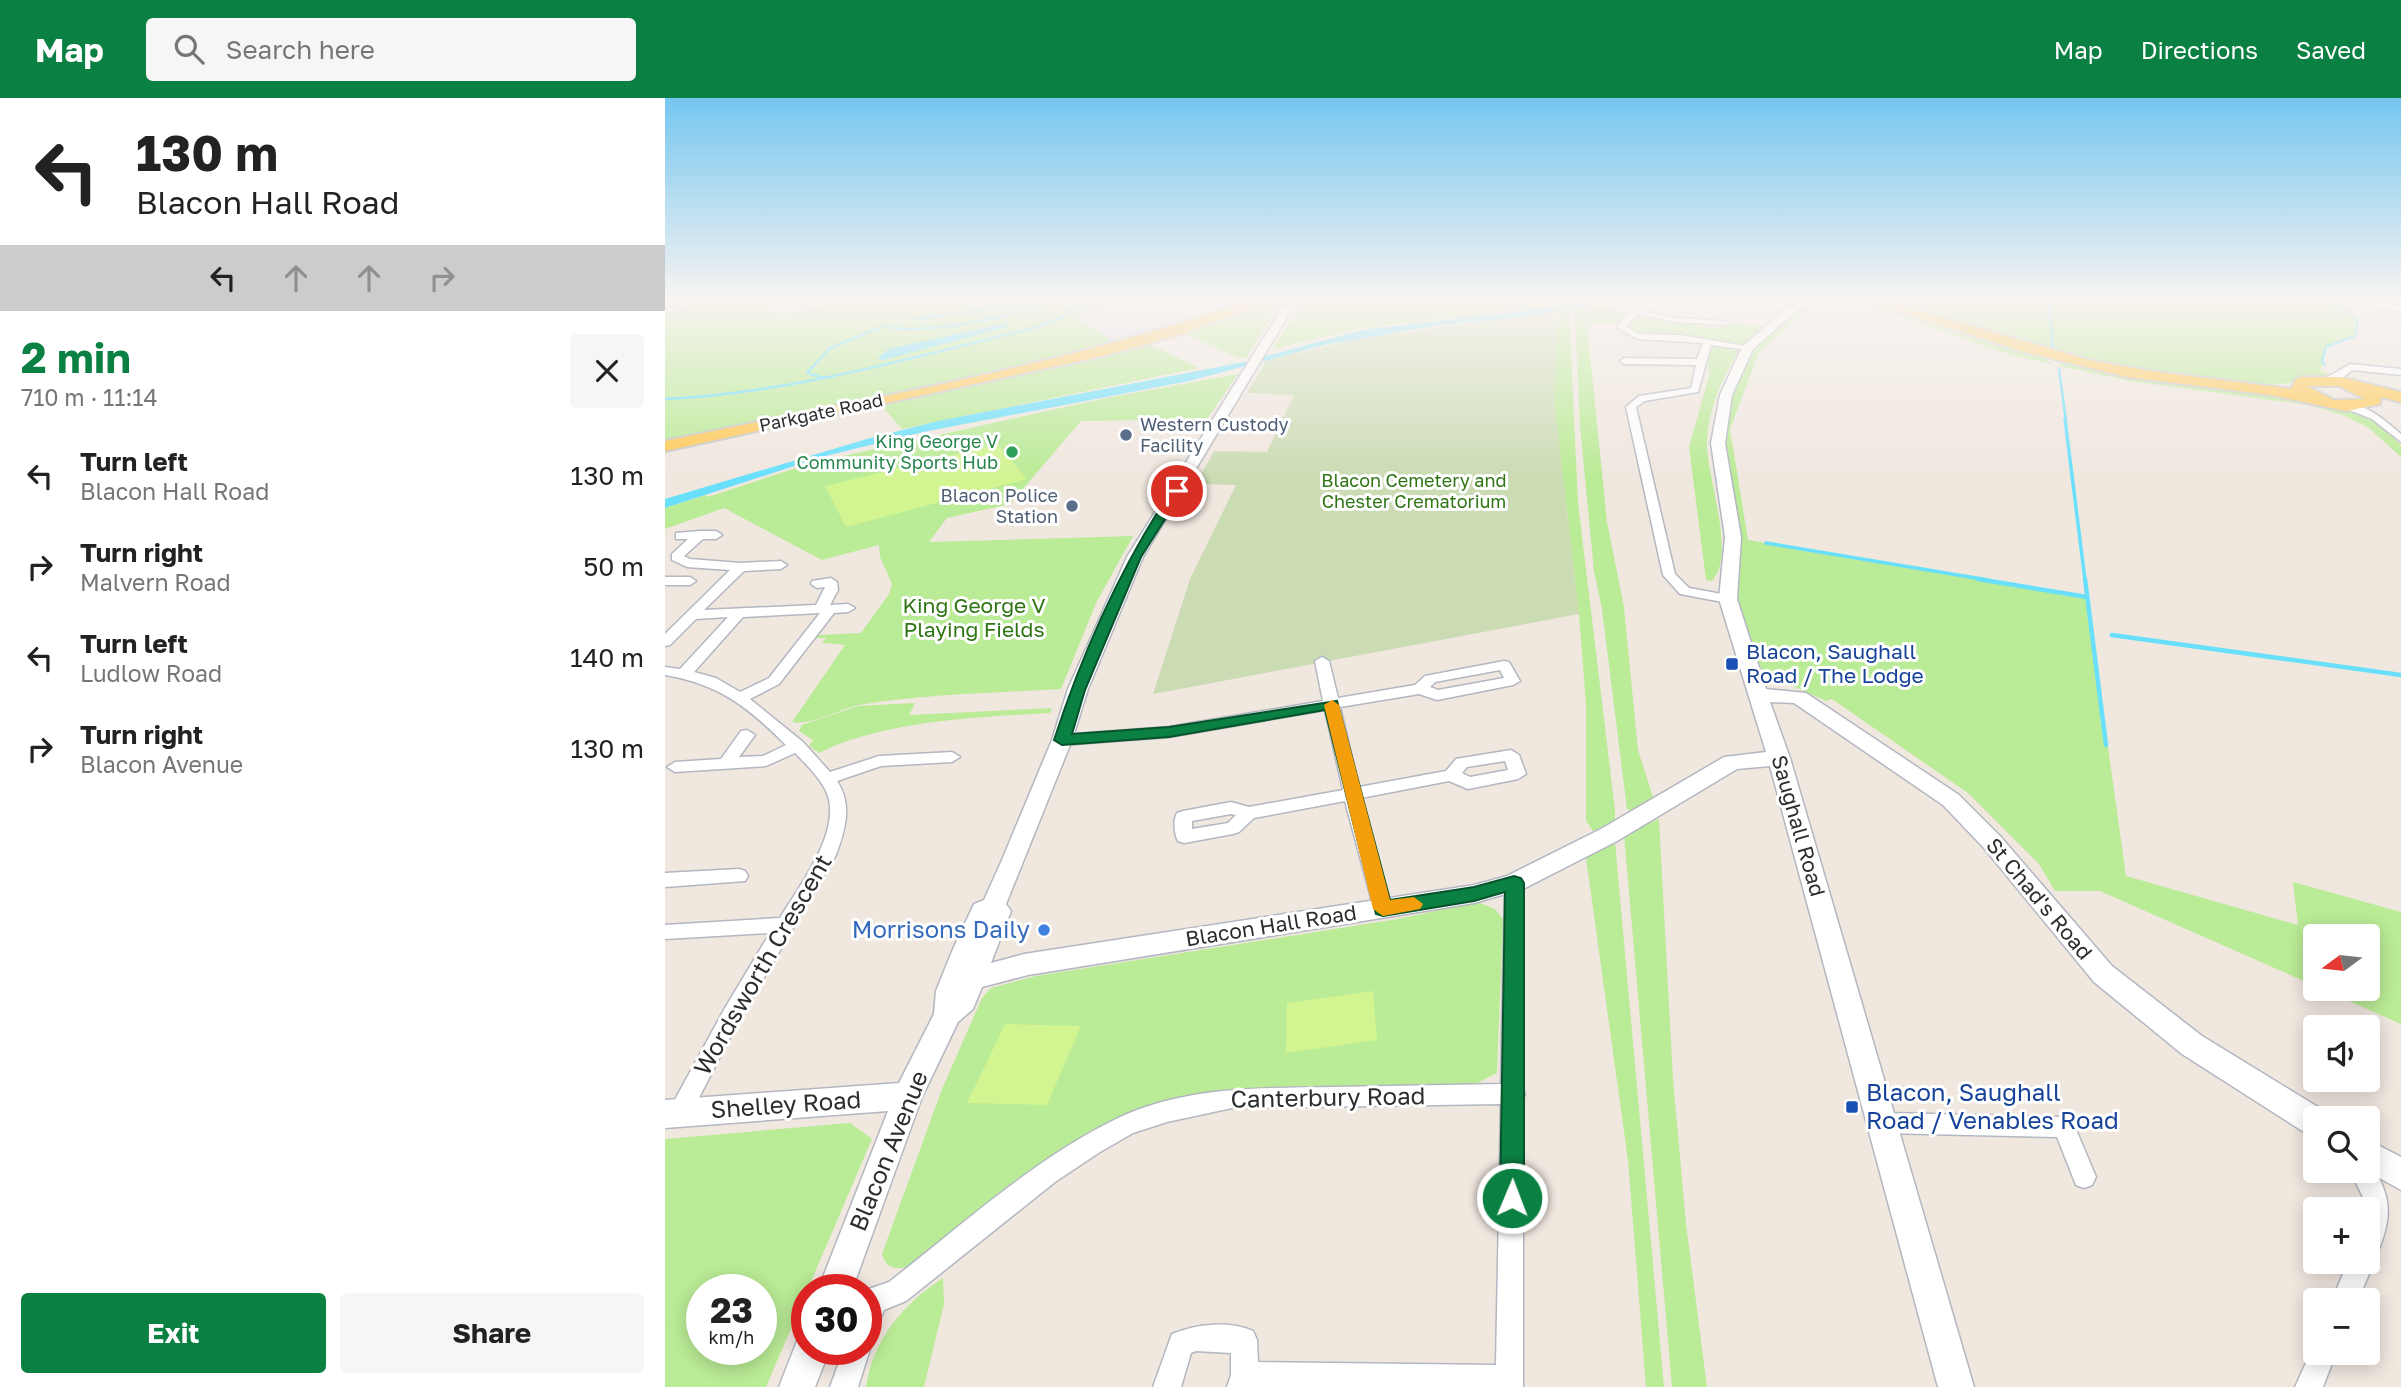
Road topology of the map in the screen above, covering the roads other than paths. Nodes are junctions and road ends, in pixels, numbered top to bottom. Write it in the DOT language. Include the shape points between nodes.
graph roads {
  1 [pos="1079,357"];
  2 [pos="1258,357"];
  3 [pos="1703,357"];
  4 [pos="1743,357"];
  5 [pos="2058,357"];
  6 [pos="1624,361"];
  7 [pos="1702,362"];
  8 [pos="2401,372"];
  9 [pos="2335,377"];
  10 [pos="2298,387"];
  11 [pos="2356,387"];
  12 [pos="2265,389"];
  13 [pos="2401,398"];
  14 [pos="2318,399"];
  15 [pos="2345,405"];
  16 [pos="2374,406"];
  17 [pos="2401,439"];
  18 [pos="665,446"];
  19 [pos="716,535"];
  20 [pos="680,536"];
  21 [pos="700,536"];
  22 [pos="781,565"];
  23 [pos="740,567"];
  24 [pos="690,580"];
  25 [pos="830,581"];
  26 [pos="665,582"];
  27 [pos="1728,599"];
  28 [pos="848,608"];
  29 [pos="825,609"];
  30 [pos="739,613"];
  31 [pos="692,615"];
  32 [pos="665,642"];
  33 [pos="1322,661"];
  34 [pos="665,671"];
  35 [pos="684,674"];
  36 [pos="1420,689"];
  37 [pos="1759,695"];
  38 [pos="740,698"];
  39 [pos="1332,704"];
  40 [pos="747,735"];
  41 [pos="1062,740"];
  42 [pos="797,746"];
  43 [pos="953,757"];
  44 [pos="1779,758"];
  45 [pos="726,764"];
  46 [pos="675,767"];
  47 [pos="1451,775"];
  48 [pos="827,779"];
  49 [pos="1352,794"];
  50 [pos="1249,813"];
  51 [pos="739,876"];
  52 [pos="1514,883"];
  53 [pos="668,884"];
  54 [pos="1383,909"];
  55 [pos="785,925"];
  56 [pos="665,932"];
  57 [pos="965,974"];
  58 [pos="1514,1094"];
  59 [pos="908,1096"];
  60 [pos="673,1113"];
  61 [pos="2303,1114"];
  62 [pos="1883,1123"];
  63 [pos="2380,1162"];
  64 [pos="2401,1175"];
  65 [pos="2084,1177"];
  66 [pos="841,1274"];
  67 [pos="882,1302"];
  68 [pos="805,1365"];
  69 [pos="852,1365"];
  70 [pos="2318,1365"];
  71 [pos="1243,1381"];
  72 [pos="1509,1383"];
  73 [pos="797,1387"];
  74 [pos="844,1387"];
  75 [pos="1167,1387"];
  76 [pos="1956,1387"];
  77 [pos="2309,1387"];
  1 -- 18 [label="main road, Parkgate Road"];
  2 -- 41 [label="street, Blacon Avenue" via="1135,557 1078,690"];
  3 -- 7 [label="street"];
  4 -- 27 [label="street, Saughall Road" via="1726,395 1718,443 1733,537"];
  5 -- 12 [label="main road" via="2178,380"];
  6 -- 7 [label="street"];
  7 -- 27 [label="street" via="1692,392 1641,399 1631,407 1669,575 1685,590"];
  8 -- 9 [label="street" via="2355,366"];
  9 -- 10 [label="main road" via="2305,381"];
  9 -- 11 [label="main road"];
  10 -- 12 [label="main road"];
  10 -- 14 [label="main road"];
  11 -- 13 [label="main road"];
  11 -- 16 [label="main road" via="2372,394"];
  12 -- 14 [label="main road"];
  13 -- 16 [label="main road"];
  14 -- 15 [label="main road"];
  15 -- 16 [label="main road"];
  16 -- 17 [label="street"];
  19 -- 21 [label="street"];
  20 -- 21 [label="street"];
  21 -- 23 [label="street" via="676,557 687,563"];
  22 -- 23 [label="street"];
  23 -- 31 [label="street"];
  24 -- 26 [label="street"];
  25 -- 29 [label="street"];
  27 -- 37 [label="street, Saughall Road"];
  28 -- 29 [label="street"];
  29 -- 30 [label="street"];
  29 -- 38 [label="street" via="774,681"];
  30 -- 31 [label="street"];
  30 -- 35 [label="street"];
  31 -- 32 [label="street"];
  33 -- 39 [label="street"];
  34 -- 35 [label="street, Wordsworth Crescent"];
  35 -- 38 [label="street, Wordsworth Crescent" via="712,682"];
  36 -- 36 [label="street" via="1430,679 1504,665 1513,681 1437,695"];
  36 -- 39 [label="street"];
  37 -- 44 [label="street, Saughall Road"];
  37 -- 61 [label="street, St Chad's Road" via="1807,702 1951,800 2103,974 2192,1045"];
  38 -- 42 [label="street, Wordsworth Crescent"];
  39 -- 41 [label="street" via="1169,732"];
  39 -- 49 [label="street"];
  40 -- 45 [label="street"];
  41 -- 57 [label="street, Blacon Avenue" via="993,906 998,910"];
  42 -- 45 [label="street" via="767,761"];
  42 -- 48 [label="street, Wordsworth Crescent"];
  43 -- 48 [label="street" via="879,761"];
  44 -- 52 [label="street, Blacon Hall Road" via="1732,762 1609,835"];
  44 -- 62 [label="street, Saughall Road"];
  45 -- 46 [label="street"];
  47 -- 49 [label="street"];
  48 -- 55 [label="street, Wordsworth Crescent" via="838,801 835,830 827,855"];
  49 -- 50 [label="street"];
  49 -- 54 [label="street"];
  51 -- 53 [label="street"];
  52 -- 54 [label="street, Blacon Hall Road"];
  52 -- 58 [label="street"];
  54 -- 57 [label="street, Blacon Hall Road"];
  55 -- 56 [label="street"];
  55 -- 60 [label="street, Wordsworth Crescent"];
  57 -- 59 [label="street, Blacon Avenue" via="963,1001 948,1014"];
  58 -- 67 [label="street, Canterbury Road" via="1233,1098 1127,1125 1047,1174"];
  58 -- 72 [label="street"];
  59 -- 60 [label="street, Shelley Road"];
  59 -- 66 [label="street, Blacon Avenue"];
  62 -- 65 [label="street" via="2064,1127"];
  62 -- 76 [label="street, Saughall Road"];
  63 -- 64 [label="street"];
  68 -- 73 [label="street"];
  69 -- 74 [label="street"];
  70 -- 77 [label="street"];
  71 -- 72 [label="street"];
  71 -- 75 [label="street" via="1244,1340 1195,1338 1181,1343"];
}
